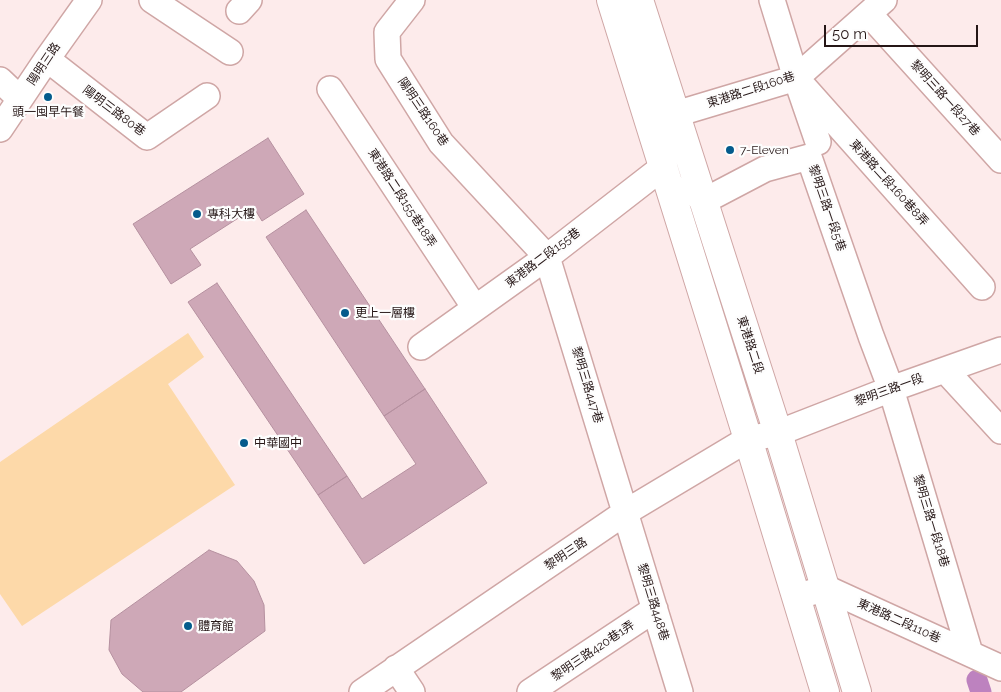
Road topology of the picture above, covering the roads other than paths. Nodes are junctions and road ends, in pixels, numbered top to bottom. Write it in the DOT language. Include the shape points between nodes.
graph roads {
  1 [pos="89,0"];
  2 [pos="152,0"];
  3 [pos="412,0"];
  4 [pos="611,0"];
  5 [pos="639,0"];
  6 [pos="772,0"];
  7 [pos="877,7"];
  8 [pos="230,52"];
  9 [pos="47,59"];
  10 [pos="796,78"];
  11 [pos="0,80"];
  12 [pos="330,88"];
  13 [pos="207,96"];
  14 [pos="20,99"];
  15 [pos="676,114"];
  16 [pos="0,129"];
  17 [pos="818,142"];
  18 [pos="1001,160"];
  19 [pos="663,168"];
  20 [pos="704,201"];
  21 [pos="547,257"];
  22 [pos="982,287"];
  23 [pos="475,308"];
  24 [pos="421,346"];
  25 [pos="1001,350"];
  26 [pos="945,370"];
  27 [pos="891,389"];
  28 [pos="1001,431"];
  29 [pos="778,433"];
  30 [pos="748,439"];
  31 [pos="626,512"];
  32 [pos="826,588"];
  33 [pos="796,597"];
  34 [pos="655,609"];
  35 [pos="970,653"];
  36 [pos="396,668"];
  37 [pos="1001,668"];
  38 [pos="362,692"];
  39 [pos="412,692"];
  40 [pos="530,692"];
  41 [pos="680,692"];
  42 [pos="825,692"];
  43 [pos="857,692"];
  1 -- 9 [label="street, 陽明三路"];
  2 -- 8 [label="street"];
  3 -- 21 [label="street, 陽明三路160巷" via="387,32 388,59 441,142"];
  4 -- 19 [label="main road"];
  5 -- 15 [label="main road, 東港路二段"];
  6 -- 10 [label="street"];
  7 -- 10 [label="street, 東港路二段160巷"];
  7 -- 18 [label="street, 黎明三路一段27巷"];
  9 -- 13 [label="street, 陽明三路80巷" via="147,137"];
  9 -- 14 [label="street, 陽明三路"];
  10 -- 15 [label="street, 東港路二段160巷"];
  10 -- 17 [label="street"];
  10 -- 22 [label="street, 東港路二段160巷8弄"];
  11 -- 14 [label="street"];
  12 -- 23 [label="street, 東港路二段155巷18弄"];
  14 -- 16 [label="street, 陽明三路"];
  15 -- 19 [label="street"];
  15 -- 20 [label="main road, 東港路二段"];
  19 -- 20 [label="street"];
  19 -- 21 [label="street, 東港路二段155巷"];
  19 -- 30 [label="main road"];
  20 -- 27 [label="street, 黎明三路一段5巷" via="765,169 809,157"];
  20 -- 29 [label="main road, 東港路二段"];
  21 -- 23 [label="street, 東港路二段155巷"];
  21 -- 31 [label="street, 黎明三路447巷"];
  23 -- 24 [label="street, 東港路二段155巷"];
  25 -- 26 [label="street, 黎明三路一段"];
  26 -- 27 [label="street, 黎明三路一段"];
  26 -- 28 [label="street"];
  27 -- 29 [label="street, 黎明三路一段"];
  27 -- 35 [label="street, 黎明三路一段18巷"];
  29 -- 30 [label="street, 黎明三路"];
  29 -- 32 [label="main road, 東港路二段"];
  30 -- 31 [label="street, 黎明三路"];
  30 -- 33 [label="main road"];
  31 -- 34 [label="street, 黎明三路448巷"];
  31 -- 36 [label="street, 黎明三路"];
  32 -- 33 [label="street"];
  32 -- 35 [label="street, 東港路二段110巷"];
  32 -- 43 [label="main road, 東港路二段"];
  33 -- 42 [label="main road"];
  34 -- 40 [label="street, 黎明三路420巷1弄"];
  34 -- 41 [label="street, 黎明三路448巷"];
  35 -- 37 [label="street, 東港路二段110巷"];
  36 -- 38 [label="street, 黎明三路"];
  36 -- 39 [label="street"];
}
